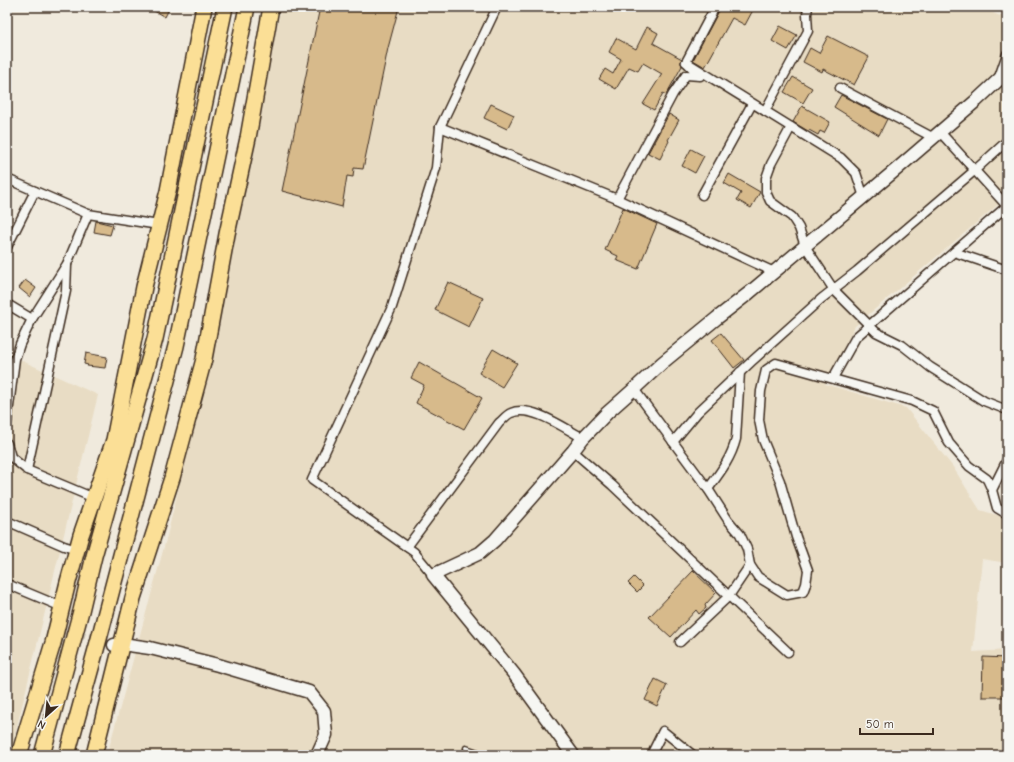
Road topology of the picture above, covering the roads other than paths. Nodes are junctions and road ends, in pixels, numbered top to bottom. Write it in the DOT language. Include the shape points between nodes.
graph roads {
  1 [pos="204,7"];
  2 [pos="225,7"];
  3 [pos="247,7"];
  4 [pos="271,7"];
  5 [pos="497,7"];
  6 [pos="715,7"];
  7 [pos="808,7"];
  8 [pos="1007,54"];
  9 [pos="686,62"];
  10 [pos="1003,76"];
  11 [pos="840,88"];
  12 [pos="752,104"];
  13 [pos="765,111"];
  14 [pos="440,127"];
  15 [pos="790,127"];
  16 [pos="937,135"];
  17 [pos="1007,141"];
  18 [pos="974,171"];
  19 [pos="7,179"];
  20 [pos="35,191"];
  21 [pos="702,195"];
  22 [pos="864,197"];
  23 [pos="617,199"];
  24 [pos="1007,206"];
  25 [pos="88,214"];
  26 [pos="159,225"];
  27 [pos="805,246"];
  28 [pos="7,247"];
  29 [pos="954,252"];
  30 [pos="67,264"];
  31 [pos="1007,270"];
  32 [pos="774,272"];
  33 [pos="834,290"];
  34 [pos="7,304"];
  35 [pos="32,319"];
  36 [pos="869,325"];
  37 [pos="740,372"];
  38 [pos="833,378"];
  39 [pos="634,389"];
  40 [pos="1007,410"];
  41 [pos="7,422"];
  42 [pos="582,438"];
  43 [pos="673,442"];
  44 [pos="7,443"];
  45 [pos="574,451"];
  46 [pos="1007,460"];
  47 [pos="27,470"];
  48 [pos="708,489"];
  49 [pos="992,490"];
  50 [pos="94,498"];
  51 [pos="1007,514"];
  52 [pos="7,521"];
  53 [pos="407,547"];
  54 [pos="77,550"];
  55 [pos="750,565"];
  56 [pos="433,575"];
  57 [pos="7,584"];
  58 [pos="729,596"];
  59 [pos="62,607"];
  60 [pos="680,642"];
  61 [pos="118,644"];
  62 [pos="788,652"];
  63 [pos="466,748"];
  64 [pos="19,755"];
  65 [pos="42,755"];
  66 [pos="68,755"];
  67 [pos="94,755"];
  68 [pos="317,755"];
  69 [pos="487,755"];
  70 [pos="573,755"];
  71 [pos="651,755"];
  72 [pos="693,755"];
  1 -- 26 [label="highway"];
  2 -- 65 [label="highway" via="154,339"];
  3 -- 66 [label="highway" via="176,346"];
  4 -- 61 [label="highway" via="204,360 172,478"];
  5 -- 14 [label="street"];
  6 -- 9 [label="street"];
  7 -- 13 [label="street" via="808,31"];
  8 -- 10 [label="street"];
  9 -- 12 [label="street"];
  9 -- 23 [label="street" via="700,76 686,75 673,94"];
  10 -- 16 [label="street"];
  11 -- 16 [label="street"];
  12 -- 13 [label="street"];
  12 -- 21 [label="street"];
  13 -- 15 [label="street"];
  14 -- 23 [label="street"];
  14 -- 53 [label="street" via="436,168 392,306 312,480"];
  15 -- 22 [label="street" via="841,158 856,173"];
  15 -- 27 [label="street" via="770,164 766,192 778,209 792,217"];
  16 -- 18 [label="street"];
  16 -- 22 [label="street"];
  17 -- 18 [label="street"];
  18 -- 24 [label="street"];
  18 -- 33 [label="street"];
  19 -- 20 [label="street"];
  20 -- 25 [label="street"];
  20 -- 28 [label="street"];
  22 -- 27 [label="street"];
  23 -- 32 [label="street"];
  24 -- 29 [label="street"];
  25 -- 26 [label="street"];
  25 -- 30 [label="street"];
  26 -- 50 [label="highway" via="114,440"];
  27 -- 32 [label="street"];
  27 -- 33 [label="street"];
  29 -- 31 [label="street"];
  29 -- 36 [label="street"];
  30 -- 35 [label="street"];
  30 -- 47 [label="street" via="66,291"];
  32 -- 39 [label="street"];
  33 -- 36 [label="street"];
  33 -- 37 [label="street"];
  34 -- 35 [label="street"];
  35 -- 41 [label="street" via="15,359"];
  36 -- 38 [label="street" via="856,337"];
  36 -- 40 [label="street" via="984,401"];
  37 -- 43 [label="street" via="698,412"];
  37 -- 48 [label="street" via="734,450"];
  38 -- 49 [label="street" via="912,401 933,411 949,443 969,466 987,479"];
  38 -- 55 [label="street" via="776,363 766,370 761,391 759,420 763,440 780,481 808,570 806,584 802,592 786,595 758,577"];
  39 -- 42 [label="street"];
  39 -- 43 [label="street"];
  42 -- 45 [label="street"];
  42 -- 53 [label="street" via="528,410 509,413"];
  43 -- 48 [label="street"];
  44 -- 47 [label="street" via="12,456"];
  45 -- 56 [label="street" via="495,540 480,553"];
  45 -- 58 [label="street"];
  46 -- 49 [label="street"];
  47 -- 50 [label="street"];
  48 -- 55 [label="street" via="740,534 747,549"];
  49 -- 51 [label="street" via="997,508"];
  50 -- 54 [label="highway"];
  52 -- 54 [label="street"];
  53 -- 56 [label="street"];
  54 -- 59 [label="highway"];
  55 -- 58 [label="street"];
  56 -- 70 [label="street" via="514,674"];
  57 -- 59 [label="street"];
  58 -- 60 [label="street"];
  58 -- 62 [label="street"];
  59 -- 64 [label="highway" via="61,628"];
  61 -- 67 [label="highway"];
  61 -- 68 [label="street" via="150,648 218,665 309,692 324,711 326,735"];
  63 -- 69 [label="lane"];
  71 -- 72 [label="street" via="663,731"];
}
